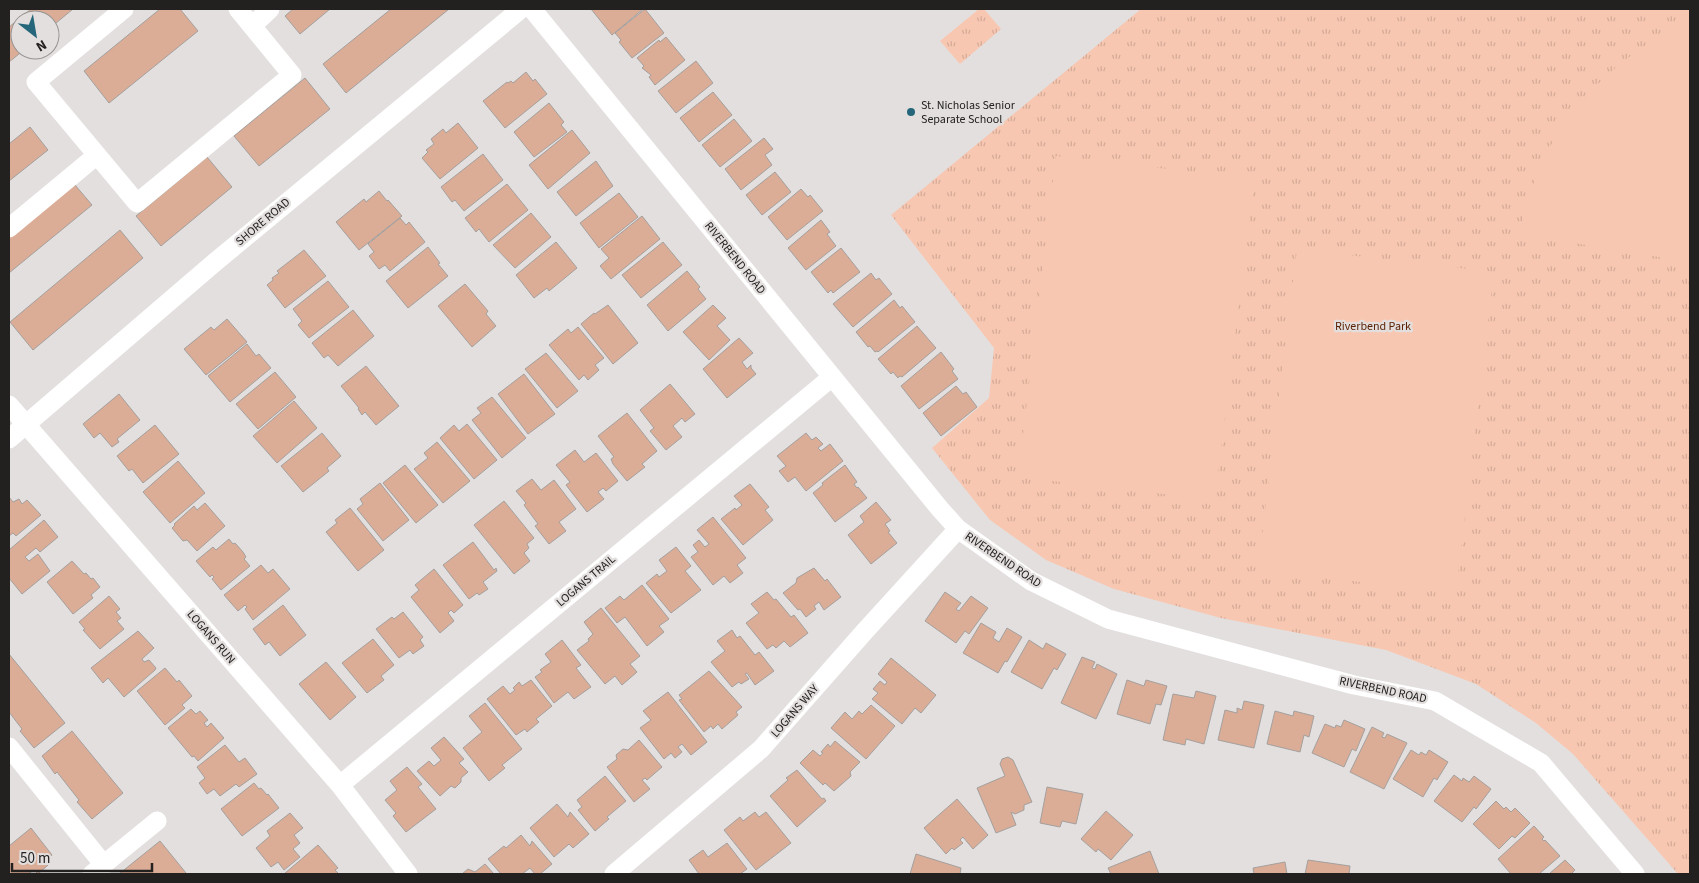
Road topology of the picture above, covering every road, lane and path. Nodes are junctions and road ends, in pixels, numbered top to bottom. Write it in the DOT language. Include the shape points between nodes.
graph roads {
  1 [pos="124,9"];
  2 [pos="238,9"];
  3 [pos="270,9"];
  4 [pos="521,9"];
  5 [pos="532,9"];
  6 [pos="252,26"];
  7 [pos="97,155"];
  8 [pos="9,228"];
  9 [pos="832,377"];
  10 [pos="9,404"];
  11 [pos="26,426"];
  12 [pos="9,439"];
  13 [pos="958,529"];
  14 [pos="9,747"];
  15 [pos="340,785"];
  16 [pos="157,821"];
  17 [pos="98,869"];
  18 [pos="408,874"];
  19 [pos="614,874"];
  20 [pos="1635,874"];
  1 -- 7 [label="street" via="36,82"];
  2 -- 6 [label="street"];
  3 -- 6 [label="street"];
  4 -- 11 [label="street, SHORE ROAD" via="214,263"];
  5 -- 9 [label="street, RIVERBEND ROAD"];
  6 -- 7 [label="street" via="292,75 137,203"];
  7 -- 8 [label="street"];
  9 -- 13 [label="street, RIVERBEND ROAD"];
  9 -- 15 [label="street, LOGANS TRAIL"];
  10 -- 11 [label="street, LOGANS RUN"];
  11 -- 12 [label="street, SHORE ROAD"];
  11 -- 15 [label="street, LOGANS RUN"];
  13 -- 19 [label="street, LOGANS WAY" via="761,749"];
  13 -- 20 [label="street, RIVERBEND ROAD" via="1031,581 1108,619 1354,685 1435,701 1541,763"];
  14 -- 17 [label="street"];
  15 -- 18 [label="street, LOGANS RUN"];
  16 -- 17 [label="street"];
}
